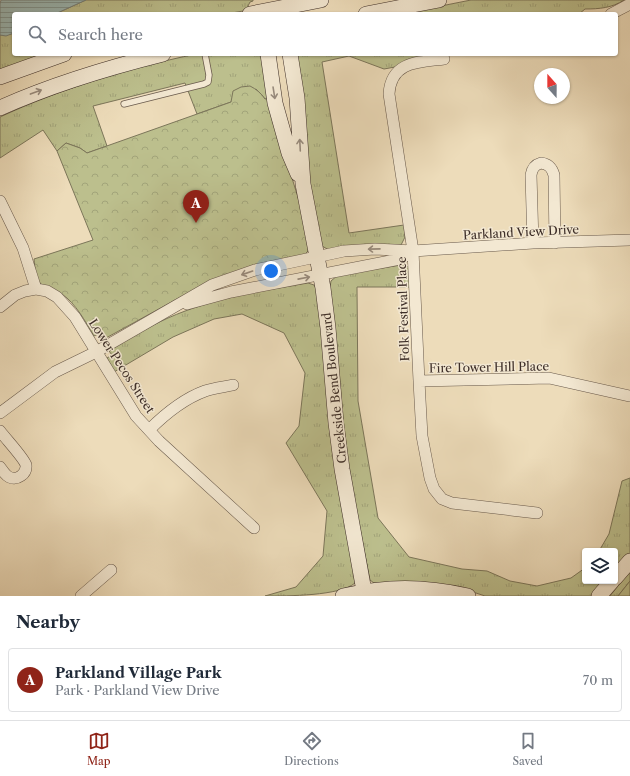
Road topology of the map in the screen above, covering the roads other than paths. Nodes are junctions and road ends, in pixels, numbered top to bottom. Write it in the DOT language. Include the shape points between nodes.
graph roads {
  1 [pos="321,0"];
  2 [pos="439,0"];
  3 [pos="630,4"];
  4 [pos="283,7"];
  5 [pos="258,10"];
  6 [pos="376,12"];
  7 [pos="615,12"];
  8 [pos="58,56"];
  9 [pos="155,56"];
  10 [pos="205,56"];
  11 [pos="268,56"];
  12 [pos="290,56"];
  13 [pos="444,59"];
  14 [pos="0,77"];
  15 [pos="124,104"];
  16 [pos="0,108"];
  17 [pos="302,184"];
  18 [pos="0,201"];
  19 [pos="630,240"];
  20 [pos="533,243"];
  21 [pos="555,243"];
  22 [pos="413,251"];
  23 [pos="317,257"];
  24 [pos="320,274"];
  25 [pos="36,289"];
  26 [pos="0,307"];
  27 [pos="170,308"];
  28 [pos="96,352"];
  29 [pos="419,381"];
  30 [pos="233,385"];
  31 [pos="629,396"];
  32 [pos="0,413"];
  33 [pos="149,430"];
  34 [pos="0,432"];
  35 [pos="0,468"];
  36 [pos="537,513"];
  37 [pos="254,528"];
  38 [pos="630,560"];
  39 [pos="111,570"];
  40 [pos="618,574"];
  41 [pos="609,584"];
  42 [pos="364,591"];
  43 [pos="81,596"];
  44 [pos="343,596"];
  45 [pos="468,596"];
  46 [pos="599,596"];
  1 -- 4 [label="street"];
  2 -- 6 [label="street"];
  3 -- 7 [label="street"];
  4 -- 5 [label="street"];
  8 -- 14 [label="street"];
  16 -- 9 [label="street, one-way" via="68,81"];
  10 -- 15 [label="lane" via="208,82"];
  11 -- 17 [label="street, Creekside Bend Boulevard, one-way" via="275,103 289,153"];
  17 -- 12 [label="street, Creekside Bend Boulevard, one-way" via="297,98"];
  13 -- 22 [label="street, Folk Festival Place" via="404,66 395,74 390,86 389,94"];
  17 -- 23 [label="street, Creekside Bend Boulevard"];
  18 -- 25 [label="street" via="23,248"];
  19 -- 21 [label="street, Parkland View Drive"];
  20 -- 21 [label="street, Parkland View Drive"];
  20 -- 21 [label="street" via="531,171 541,163 549,166 554,175"];
  20 -- 22 [label="street, Parkland View Drive"];
  22 -- 23 [label="street, Parkland View Drive, one-way" via="375,249 344,251"];
  22 -- 24 [label="street, Parkland View Drive" via="400,259"];
  22 -- 29 [label="street, Folk Festival Place"];
  23 -- 24 [label="street, Creekside Bend Boulevard"];
  23 -- 27 [label="street, Parkland View Drive, one-way" via="255,270 212,285"];
  27 -- 24 [label="street, Parkland View Drive, one-way" via="231,292"];
  24 -- 42 [label="street, Creekside Bend Boulevard" via="342,469"];
  25 -- 26 [label="street" via="25,290"];
  25 -- 28 [label="street, Lower Pecos Street" via="47,291 57,297 75,317"];
  27 -- 28 [label="street, Parkland View Drive"];
  28 -- 32 [label="street, Parkland View Drive" via="55,372"];
  28 -- 33 [label="street, Lower Pecos Street" via="136,416"];
  29 -- 31 [label="street, Fire Tower Hill Place" via="549,378"];
  29 -- 36 [label="street, Folk Festival Place" via="422,436 430,478 442,499 452,503"];
  30 -- 33 [label="street" via="205,391 183,402"];
  33 -- 37 [label="street, Lower Pecos Street"];
  34 -- 35 [label="street" via="24,461 26,468 22,475 15,478 7,476"];
  38 -- 40 [label="street"];
  39 -- 43 [label="street"];
  41 -- 46 [label="street"];
  42 -- 44 [label="street"];
  42 -- 45 [label="street" via="423,589"];
}
